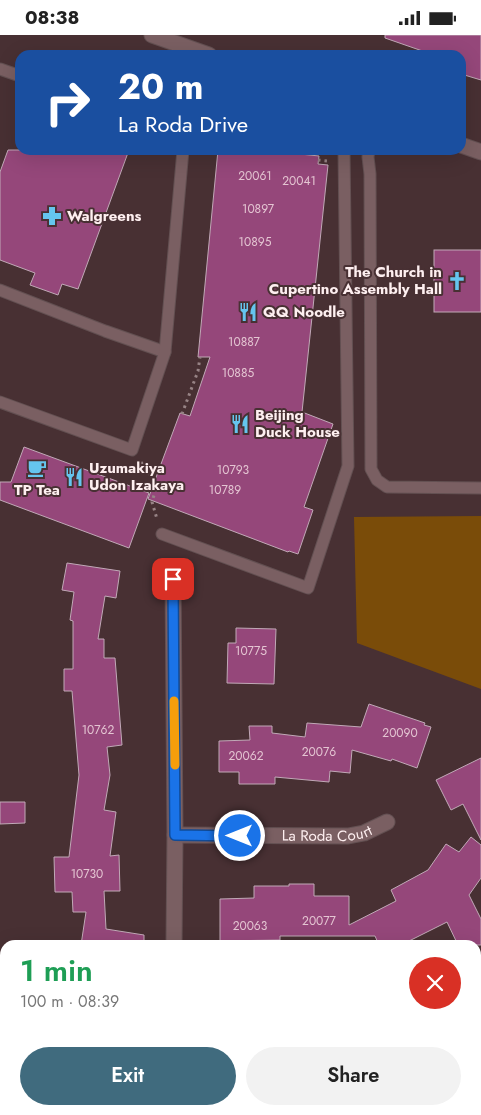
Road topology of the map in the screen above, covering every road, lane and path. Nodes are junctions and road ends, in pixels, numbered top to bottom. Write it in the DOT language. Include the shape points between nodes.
graph roads {
  1 [pos="152,35"];
  2 [pos="194,50"];
  3 [pos="0,69"];
  4 [pos="15,74"];
  5 [pos="466,147"];
  6 [pos="481,152"];
  7 [pos="183,155"];
  8 [pos="344,155"];
  9 [pos="369,155"];
  10 [pos="318,160"];
  11 [pos="331,161"];
  12 [pos="0,290"];
  13 [pos="166,352"];
  14 [pos="200,357"];
  15 [pos="0,402"];
  16 [pos="182,414"];
  17 [pos="132,450"];
  18 [pos="481,488"];
  19 [pos="162,534"];
  20 [pos="173,579"];
  21 [pos="387,822"];
  22 [pos="175,835"];
  23 [pos="174,940"];
  1 -- 2 [label="street"];
  3 -- 4 [label="lane"];
  5 -- 6 [label="street"];
  7 -- 13 [label="lane"];
  8 -- 19 [label="lane" via="348,466 308,588"];
  9 -- 18 [label="lane" via="372,469 377,480 387,487"];
  10 -- 11 [label="path"];
  12 -- 13 [label="lane"];
  13 -- 17 [label="lane"];
  14 -- 16 [label="path"];
  15 -- 17 [label="lane"];
  17 -- 19 [label="path" via="158,483 152,502"];
  20 -- 22 [label="street"];
  21 -- 22 [label="street, La Roda Court" via="364,833 348,836"];
  22 -- 23 [label="street"];
}
